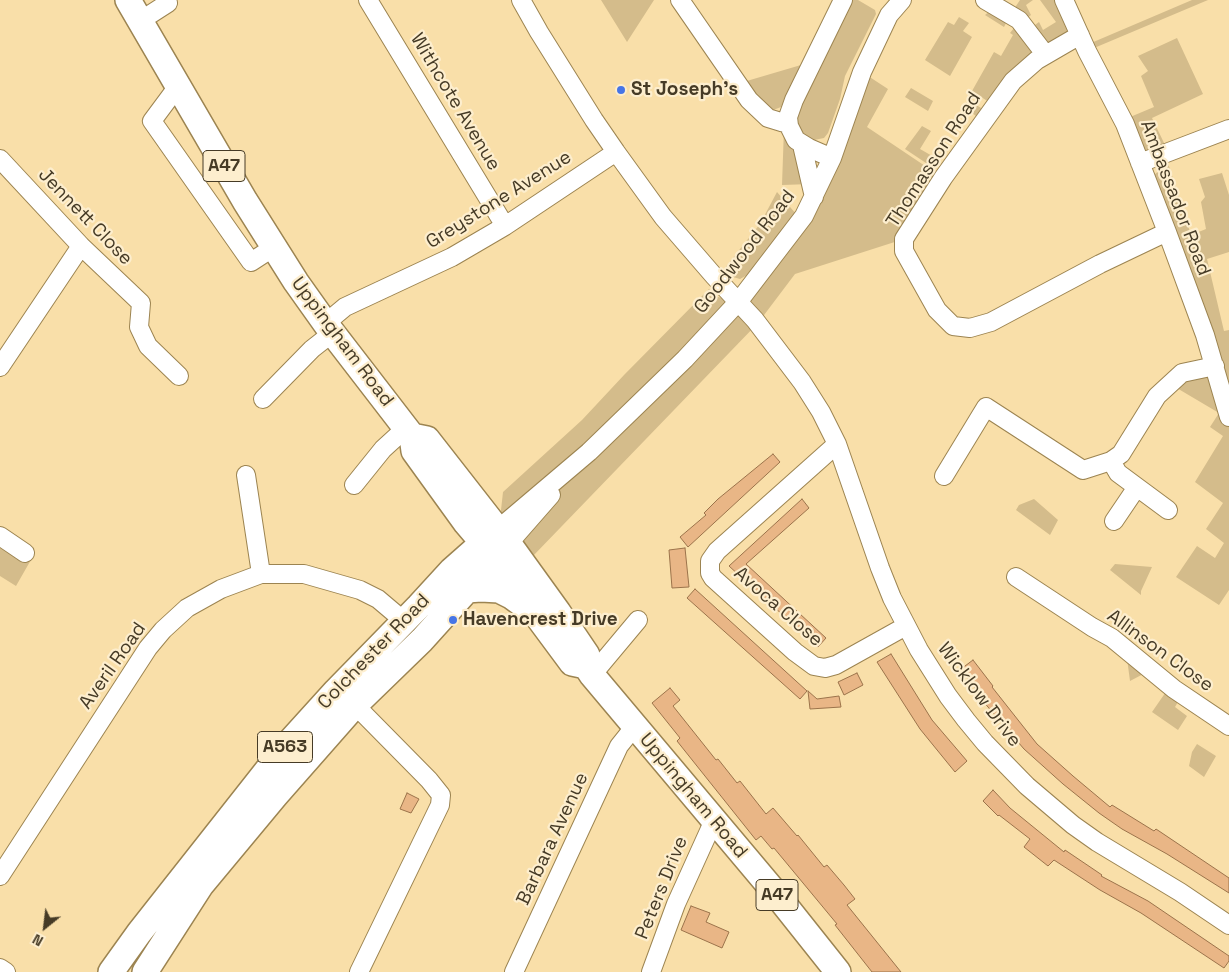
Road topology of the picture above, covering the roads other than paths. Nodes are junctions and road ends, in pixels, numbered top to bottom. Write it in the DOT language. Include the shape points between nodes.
graph roads {
  1 [pos="166,0"];
  2 [pos="368,0"];
  3 [pos="521,0"];
  4 [pos="680,0"];
  5 [pos="843,0"];
  6 [pos="902,0"];
  7 [pos="985,0"];
  8 [pos="1065,0"];
  9 [pos="134,10"];
  10 [pos="1080,35"];
  11 [pos="1046,54"];
  12 [pos="178,86"];
  13 [pos="788,123"];
  14 [pos="1229,129"];
  15 [pos="802,145"];
  16 [pos="616,152"];
  17 [pos="832,158"];
  18 [pos="0,159"];
  19 [pos="1140,164"];
  20 [pos="814,197"];
  21 [pos="506,226"];
  22 [pos="1168,232"];
  23 [pos="81,246"];
  24 [pos="274,247"];
  25 [pos="739,301"];
  26 [pos="328,327"];
  27 [pos="1,362"];
  28 [pos="1215,366"];
  29 [pos="179,376"];
  30 [pos="263,399"];
  31 [pos="1229,418"];
  32 [pos="409,432"];
  33 [pos="837,444"];
  34 [pos="1111,461"];
  35 [pos="246,475"];
  36 [pos="944,476"];
  37 [pos="354,485"];
  38 [pos="1137,487"];
  39 [pos="1168,510"];
  40 [pos="1114,521"];
  41 [pos="0,536"];
  42 [pos="496,544"];
  43 [pos="25,553"];
  44 [pos="261,574"];
  45 [pos="1016,576"];
  46 [pos="467,590"];
  47 [pos="537,616"];
  48 [pos="638,620"];
  49 [pos="404,621"];
  50 [pos="906,626"];
  51 [pos="589,671"];
  52 [pos="355,705"];
  53 [pos="634,726"];
  54 [pos="1229,726"];
  55 [pos="714,820"];
  56 [pos="0,876"];
  57 [pos="1229,925"];
  58 [pos="151,964"];
  59 [pos="0,968"];
  60 [pos="6,972"];
  61 [pos="111,972"];
  62 [pos="135,972"];
  63 [pos="359,972"];
  64 [pos="514,972"];
  65 [pos="651,972"];
  66 [pos="838,972"];
  1 -- 9 [label="street, Uppingham Road" via="168,3"];
  2 -- 21 [label="street, Withcote Avenue"];
  3 -- 16 [label="street, Wicklow Drive"];
  4 -- 13 [label="street" via="749,100 768,118"];
  5 -- 13 [label="street" via="790,108"];
  6 -- 17 [label="street, Goodwood Road" via="889,15 862,72"];
  7 -- 11 [label="street" via="1019,20"];
  8 -- 10 [label="street, Ambassador Road"];
  9 -- 12 [label="highway, Uppingham Road / A47"];
  10 -- 11 [label="street, Thomasson Road"];
  10 -- 19 [label="street, Ambassador Road" via="1125,124"];
  11 -- 22 [label="street, Thomasson Road" via="1013,80 904,239 904,251 937,310 953,326 970,328 991,322"];
  12 -- 24 [label="highway, Uppingham Road / A47"];
  12 -- 24 [label="street" via="152,121 251,262"];
  13 -- 15 [label="street"];
  14 -- 19 [label="street"];
  15 -- 17 [label="street"];
  15 -- 20 [label="street"];
  16 -- 21 [label="street, Greystone Avenue"];
  16 -- 25 [label="street, Wicklow Drive" via="663,217"];
  17 -- 20 [label="street, Goodwood Road"];
  18 -- 23 [label="street, Jennett Close"];
  19 -- 22 [label="street, Ambassador Road"];
  20 -- 25 [label="street, Goodwood Road" via="804,216"];
  21 -- 26 [label="street, Greystone Avenue" via="452,257 353,302 333,317"];
  22 -- 28 [label="street, Ambassador Road"];
  23 -- 27 [label="street"];
  23 -- 29 [label="street, Jennett Close" via="141,303 139,327 148,346"];
  24 -- 26 [label="highway, Uppingham Road / A47"];
  25 -- 33 [label="street, Wicklow Drive" via="802,382"];
  25 -- 42 [label="street, Goodwood Road" via="678,366"];
  26 -- 30 [label="street, Greystone Avenue" via="326,338"];
  26 -- 32 [label="highway, Uppingham Road / A47"];
  28 -- 31 [label="street, Ambassador Road"];
  28 -- 34 [label="street" via="1182,373 1157,396 1121,454"];
  32 -- 37 [label="street" via="383,450"];
  32 -- 42 [label="highway, Uppingham Road / A47" via="427,439"];
  33 -- 50 [label="street, Wicklow Drive" via="880,568"];
  33 -- 50 [label="street, Avoca Close" via="718,551 710,561 710,573 814,666 836,665"];
  34 -- 36 [label="street" via="1082,470 986,407"];
  34 -- 38 [label="street" via="1118,474"];
  35 -- 44 [label="street"];
  38 -- 39 [label="street"];
  38 -- 40 [label="street"];
  41 -- 43 [label="street"];
  42 -- 46 [label="highway, Colchester Road / A563"];
  42 -- 47 [label="highway, Uppingham Road / A47"];
  42 -- 49 [label="highway, Colchester Road / A563" via="452,570"];
  42 -- 51 [label="highway, Uppingham Road / A47" via="558,612 587,655"];
  44 -- 49 [label="street, Averil Road" via="304,574 360,590 389,607"];
  44 -- 56 [label="street, Averil Road" via="221,588 188,608 163,630 138,663"];
  45 -- 54 [label="street, Allinson Close" via="1112,638 1170,686"];
  46 -- 47 [label="highway" via="499,590"];
  46 -- 52 [label="highway, Colchester Road / A563" via="422,640"];
  47 -- 51 [label="highway, Uppingham Road / A47" via="572,663"];
  48 -- 51 [label="street"];
  49 -- 61 [label="highway, Colchester Road / A563" via="288,744 138,933"];
  50 -- 57 [label="street, Wicklow Drive" via="933,673 966,720 1027,786 1097,842"];
  51 -- 53 [label="highway, Uppingham Road / A47"];
  52 -- 58 [label="highway, Colchester Road / A563" via="201,885"];
  52 -- 63 [label="street" via="441,795 440,806"];
  53 -- 55 [label="highway, Uppingham Road / A47"];
  53 -- 64 [label="street, Barbara Avenue" via="619,746"];
  55 -- 65 [label="street, Peters Drive" via="676,904"];
  55 -- 66 [label="highway, Uppingham Road / A47"];
  58 -- 62 [label="highway"];
  59 -- 60 [label="street"];
}
